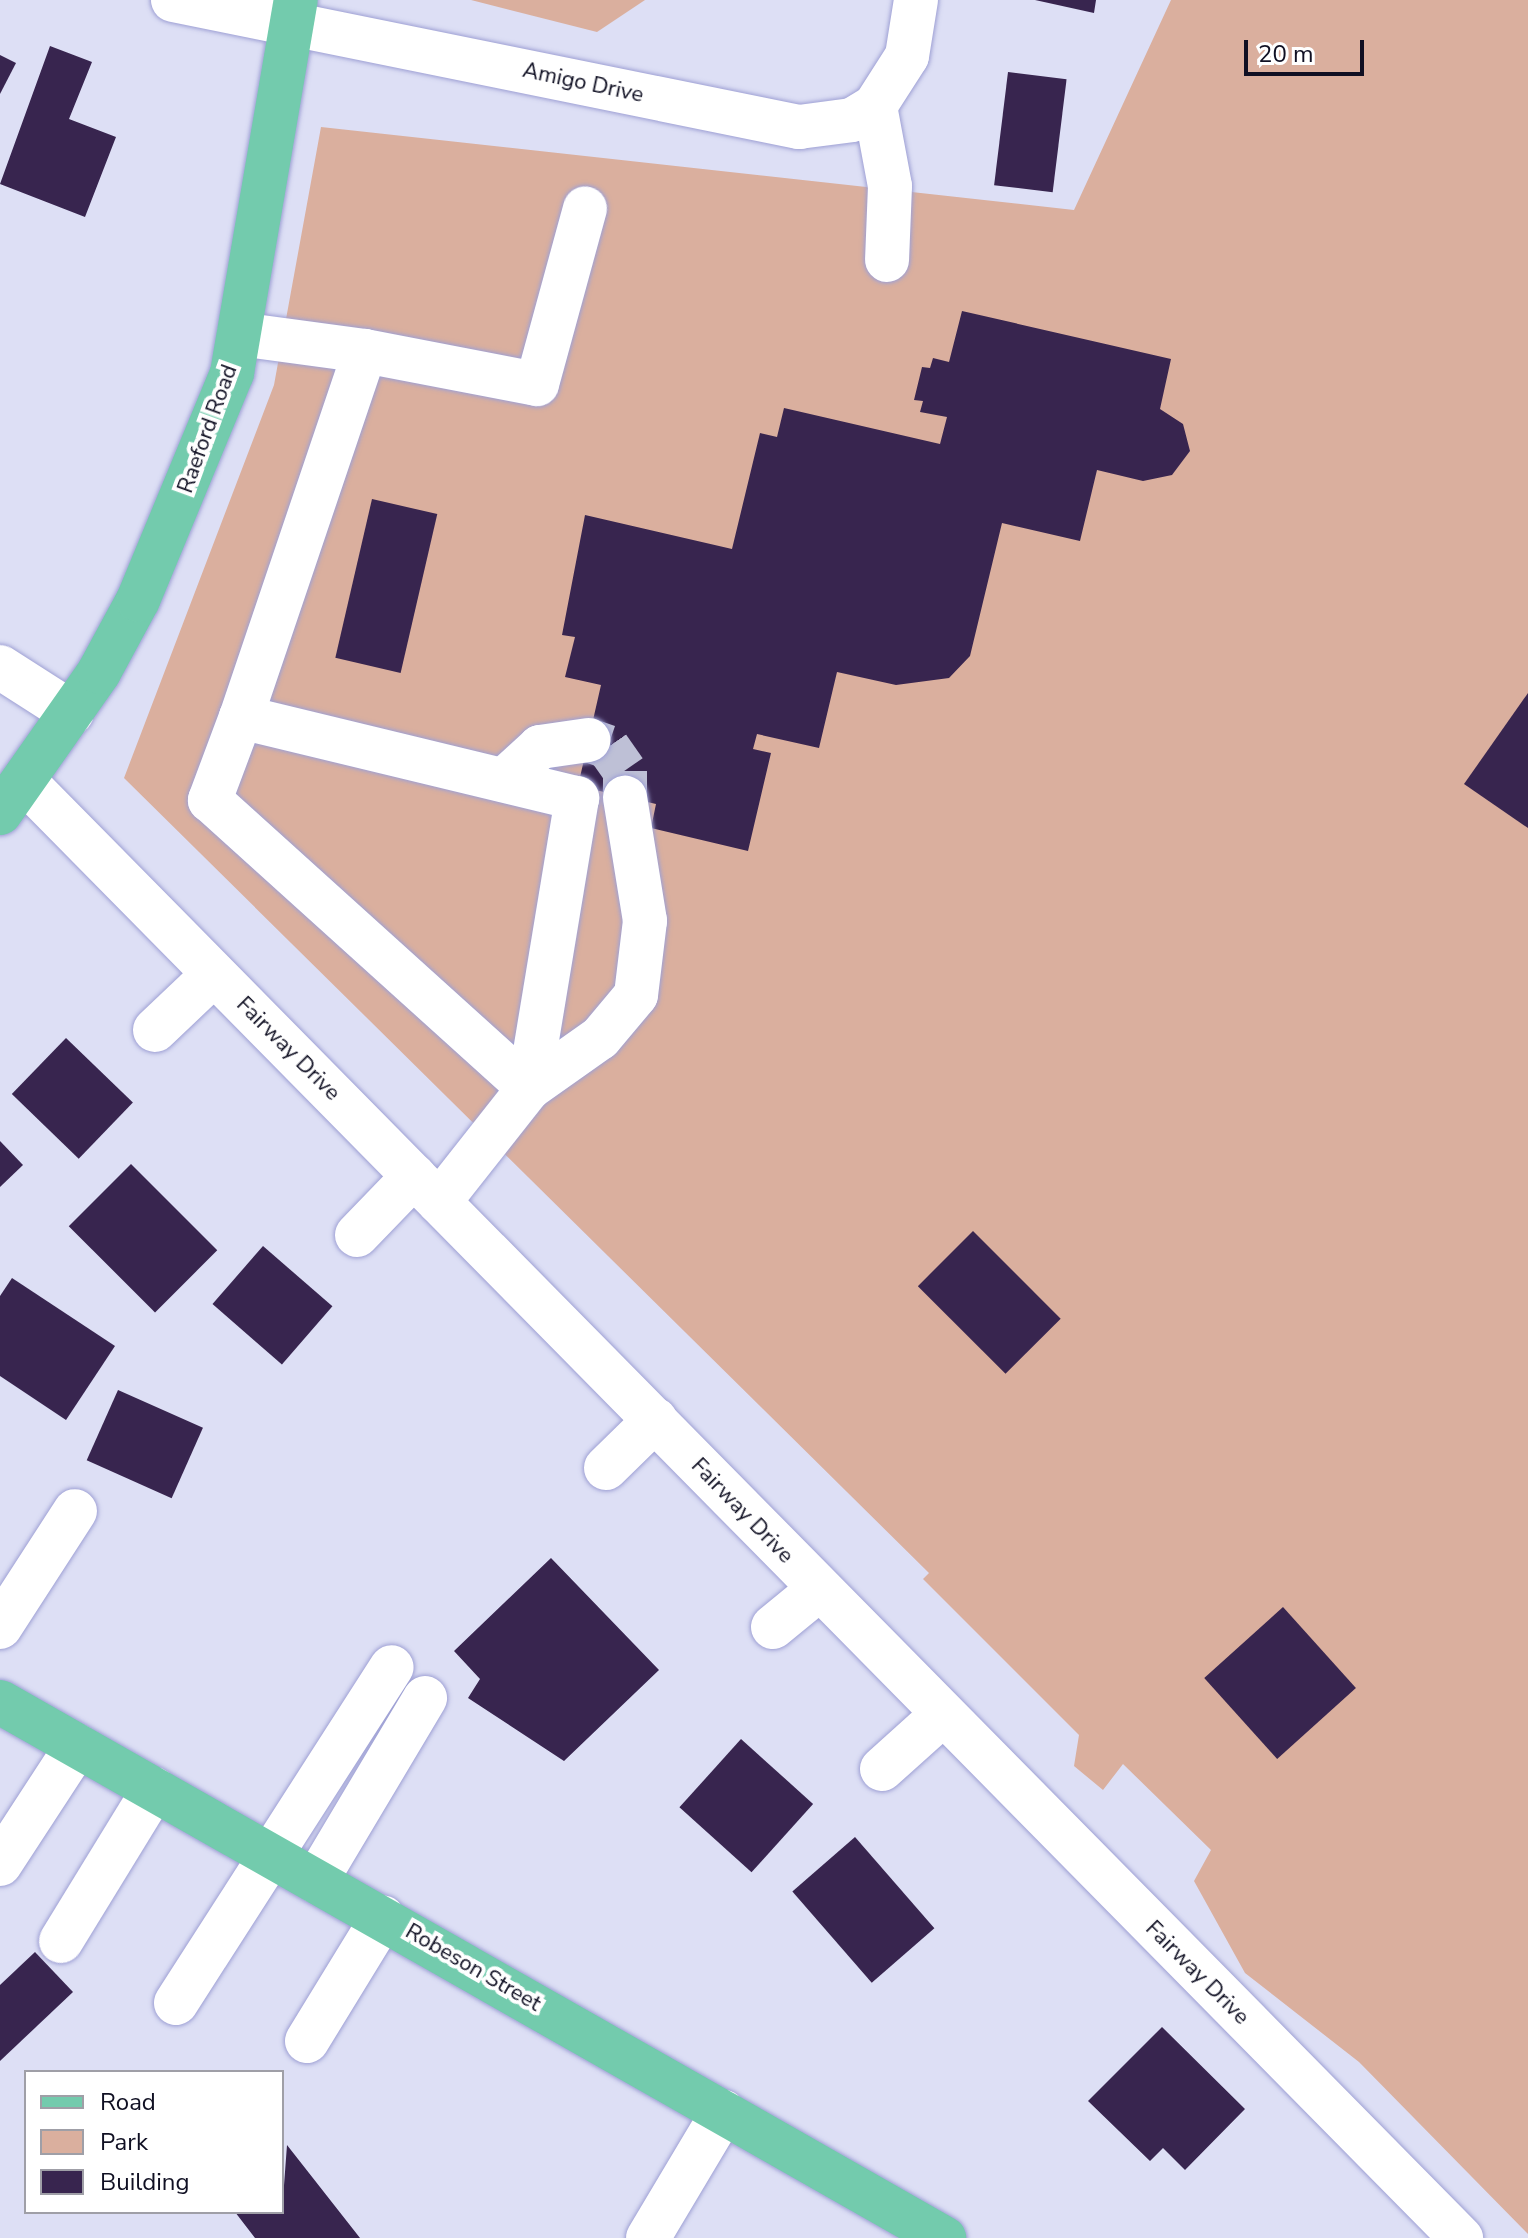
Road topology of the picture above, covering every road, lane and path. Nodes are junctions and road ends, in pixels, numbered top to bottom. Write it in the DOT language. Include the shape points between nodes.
graph roads {
  1 [pos="173,0"];
  2 [pos="916,0"];
  3 [pos="294,12"];
  4 [pos="875,106"];
  5 [pos="585,208"];
  6 [pos="887,260"];
  7 [pos="239,334"];
  8 [pos="365,351"];
  9 [pos="0,667"];
  10 [pos="72,713"];
  11 [pos="241,717"];
  12 [pos="588,740"];
  13 [pos="504,780"];
  14 [pos="13,798"];
  15 [pos="577,798"];
  16 [pos="214,974"];
  17 [pos="155,1030"];
  18 [pos="529,1088"];
  19 [pos="427,1189"];
  20 [pos="357,1235"];
  21 [pos="655,1420"];
  22 [pos="606,1468"];
  23 [pos="75,1511"];
  24 [pos="818,1590"];
  25 [pos="0,1627"];
  26 [pos="773,1627"];
  27 [pos="392,1667"];
  28 [pos="425,1698"];
  29 [pos="0,1702"];
  30 [pos="942,1715"];
  31 [pos="77,1746"];
  32 [pos="882,1769"];
  33 [pos="154,1789"];
  34 [pos="271,1855"];
  35 [pos="0,1864"];
  36 [pos="316,1881"];
  37 [pos="383,1917"];
  38 [pos="61,1941"];
  39 [pos="176,2003"];
  40 [pos="307,2041"];
  41 [pos="723,2112"];
  42 [pos="648,2238"];
  43 [pos="944,2238"];
  44 [pos="1461,2238"];
  1 -- 3 [label="street, Amigo Drive"];
  2 -- 4 [label="street" via="907,56"];
  3 -- 4 [label="street, Amigo Drive" via="799,127 852,120"];
  3 -- 7 [label="main road, Raeford Road"];
  4 -- 6 [label="street" via="890,186"];
  5 -- 8 [label="street" via="537,384"];
  7 -- 8 [label="street"];
  7 -- 10 [label="main road, Raeford Road" via="194,476 138,600"];
  8 -- 11 [label="street"];
  9 -- 10 [label="street"];
  10 -- 14 [label="main road, Raeford Road"];
  11 -- 13 [label="street"];
  11 -- 18 [label="street" via="210,800"];
  12 -- 13 [label="street" via="540,747"];
  13 -- 15 [label="street"];
  14 -- 16 [label="street, Fairway Drive"];
  15 -- 18 [label="street"];
  15 -- 18 [label="street" via="625,803 645,921 636,995 600,1038"];
  16 -- 17 [label="street"];
  16 -- 19 [label="street, Fairway Drive"];
  18 -- 19 [label="street"];
  19 -- 20 [label="street"];
  19 -- 21 [label="street, Fairway Drive"];
  21 -- 22 [label="street"];
  21 -- 24 [label="street, Fairway Drive"];
  23 -- 25 [label="street"];
  24 -- 26 [label="street"];
  24 -- 30 [label="street, Fairway Drive"];
  27 -- 34 [label="street"];
  28 -- 36 [label="street"];
  29 -- 31 [label="main road, Robeson Street"];
  30 -- 32 [label="street"];
  30 -- 44 [label="street, Fairway Drive"];
  31 -- 33 [label="main road, Robeson Street"];
  31 -- 35 [label="street"];
  33 -- 34 [label="main road, Robeson Street"];
  33 -- 38 [label="street"];
  34 -- 36 [label="main road, Robeson Street"];
  34 -- 39 [label="street"];
  36 -- 37 [label="main road, Robeson Street"];
  37 -- 40 [label="street"];
  37 -- 41 [label="main road, Robeson Street"];
  41 -- 42 [label="street"];
  41 -- 43 [label="main road, Robeson Street"];
}
